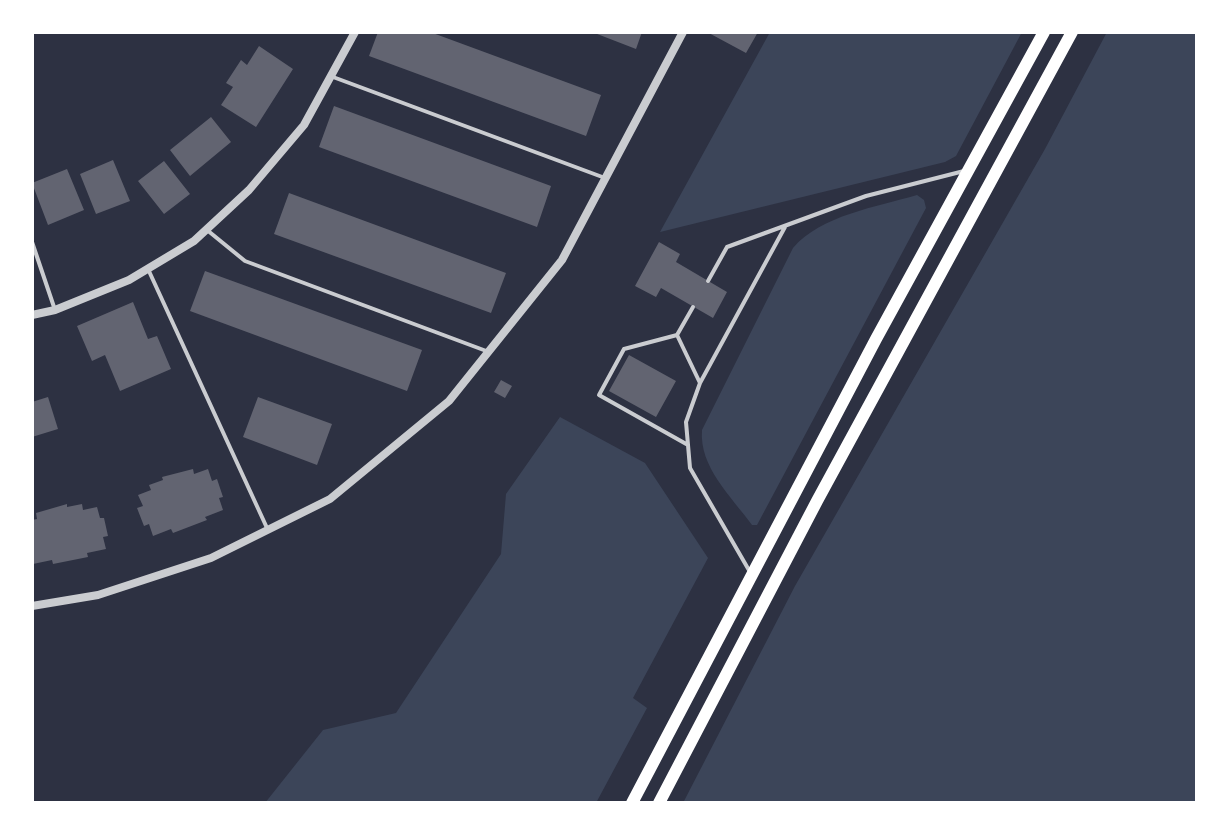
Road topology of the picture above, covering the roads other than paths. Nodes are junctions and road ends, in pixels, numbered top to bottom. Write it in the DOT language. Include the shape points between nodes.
graph roads {
  1 [pos="355,32"];
  2 [pos="683,32"];
  3 [pos="1044,32"];
  4 [pos="1072,32"];
  5 [pos="331,76"];
  6 [pos="970,169"];
  7 [pos="605,178"];
  8 [pos="786,225"];
  9 [pos="207,230"];
  10 [pos="32,242"];
  11 [pos="148,269"];
  12 [pos="708,281"];
  13 [pos="693,307"];
  14 [pos="55,310"];
  15 [pos="32,315"];
  16 [pos="677,335"];
  17 [pos="490,352"];
  18 [pos="700,383"];
  19 [pos="688,446"];
  20 [pos="267,530"];
  21 [pos="752,577"];
  22 [pos="32,606"];
  23 [pos="632,803"];
  24 [pos="659,803"];
  1 -- 5 [label="street"];
  2 -- 7 [label="street"];
  3 -- 6 [label="main road"];
  4 -- 24 [label="main road"];
  5 -- 7 [label="lane"];
  5 -- 9 [label="street" via="304,125"];
  6 -- 8 [label="lane" via="866,196"];
  6 -- 21 [label="main road"];
  7 -- 17 [label="street" via="562,260"];
  8 -- 12 [label="lane" via="727,247"];
  8 -- 18 [label="lane"];
  9 -- 11 [label="street"];
  9 -- 17 [label="lane" via="245,261"];
  10 -- 14 [label="lane"];
  11 -- 14 [label="street"];
  11 -- 20 [label="lane"];
  13 -- 16 [label="lane"];
  14 -- 15 [label="street"];
  16 -- 18 [label="lane"];
  16 -- 19 [label="lane" via="624,349 599,395"];
  17 -- 20 [label="street" via="449,401 330,499"];
  18 -- 19 [label="lane" via="686,422"];
  19 -- 21 [label="lane" via="690,468"];
  20 -- 22 [label="street" via="211,558 112,590"];
  21 -- 23 [label="main road"];
}
